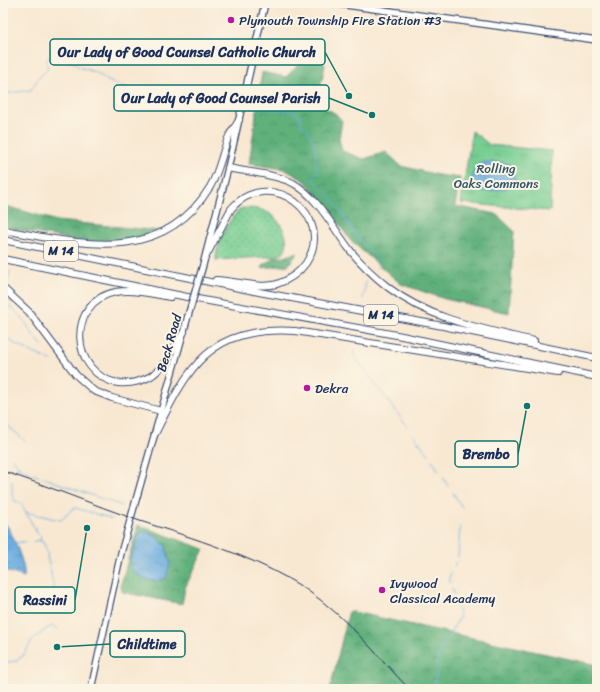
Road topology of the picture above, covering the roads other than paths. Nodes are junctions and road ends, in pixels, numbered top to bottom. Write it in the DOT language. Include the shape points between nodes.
graph roads {
  1 [pos="265,3"];
  2 [pos="332,3"];
  3 [pos="597,40"];
  4 [pos="239,120"];
  5 [pos="228,168"];
  6 [pos="3,230"];
  7 [pos="3,240"];
  8 [pos="206,256"];
  9 [pos="3,259"];
  10 [pos="187,277"];
  11 [pos="3,288"];
  12 [pos="192,298"];
  13 [pos="184,332"];
  14 [pos="576,354"];
  15 [pos="597,358"];
  16 [pos="594,377"];
  17 [pos="161,411"];
  18 [pos="155,434"];
  19 [pos="91,689"];
  1 -- 4 [label="main road, Beck Road"];
  2 -- 3 [label="main road"];
  4 -- 5 [label="main road, Beck Road"];
  4 -- 6 [label="highway" via="229,136 222,161 204,195 187,214 162,231 133,242 100,245"];
  5 -- 8 [label="main road, Beck Road"];
  5 -- 14 [label="highway" via="288,180 305,191 365,267 396,293 419,306 467,325 539,342"];
  7 -- 10 [label="highway, M 14"];
  8 -- 10 [label="highway" via="231,209 237,202 253,194 271,191 288,196 301,206 311,225 313,243 308,259 288,280 263,286"];
  8 -- 13 [label="main road, Beck Road, bridge"];
  9 -- 12 [label="highway, M 14"];
  10 -- 14 [label="highway, M 14"];
  11 -- 17 [label="highway" via="35,318 76,375 89,387 104,396"];
  12 -- 13 [label="highway" via="174,298 135,291 111,293 96,301 87,311 80,327 79,341 85,360 94,371 108,380 128,383 144,380 156,372"];
  12 -- 16 [label="highway, M 14" via="402,336"];
  13 -- 17 [label="main road, Beck Road"];
  14 -- 15 [label="highway, M 14"];
  16 -- 18 [label="highway" via="548,372 295,331 251,332 233,338 203,356 176,393"];
  17 -- 18 [label="main road, Beck Road"];
  18 -- 19 [label="main road, Beck Road" via="120,554"];
}
